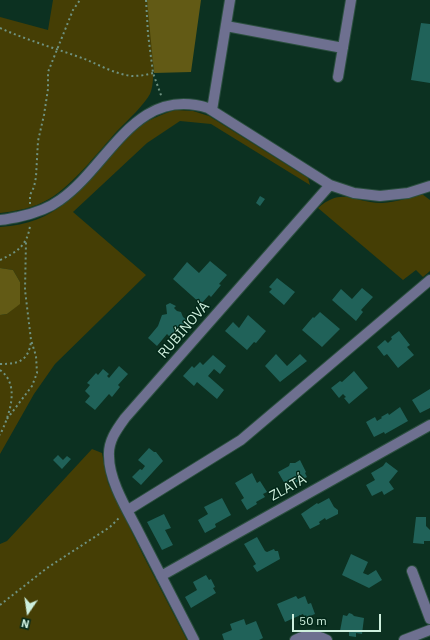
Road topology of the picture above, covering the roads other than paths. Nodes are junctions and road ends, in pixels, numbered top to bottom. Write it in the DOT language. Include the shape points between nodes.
graph roads {
  1 [pos="230,0"];
  2 [pos="351,0"];
  3 [pos="226,26"];
  4 [pos="343,48"];
  5 [pos="338,77"];
  6 [pos="212,110"];
  7 [pos="330,185"];
  8 [pos="430,186"];
  9 [pos="0,220"];
  10 [pos="430,280"];
  11 [pos="430,425"];
  12 [pos="128,510"];
  13 [pos="412,571"];
  14 [pos="161,576"];
  15 [pos="430,619"];
  16 [pos="430,630"];
  17 [pos="194,640"];
  18 [pos="295,640"];
  19 [pos="327,640"];
  20 [pos="404,640"];
  1 -- 3 [label="street"];
  2 -- 4 [label="street"];
  3 -- 4 [label="street"];
  3 -- 6 [label="street"];
  4 -- 5 [label="street"];
  6 -- 7 [label="street"];
  6 -- 9 [label="street" via="186,103 155,110 135,123 60,200 32,214"];
  7 -- 8 [label="street" via="354,193 380,196 408,193"];
  7 -- 12 [label="street, RUBÍNOVÁ" via="116,430 111,441 109,462"];
  10 -- 12 [label="street" via="240,440"];
  11 -- 14 [label="street, ZLATÁ"];
  12 -- 14 [label="street, RUBÍNOVÁ"];
  13 -- 15 [label="street"];
  14 -- 17 [label="street, RUBÍNOVÁ"];
  16 -- 20 [label="street"];
  18 -- 19 [label="street" via="307,635"];
}
